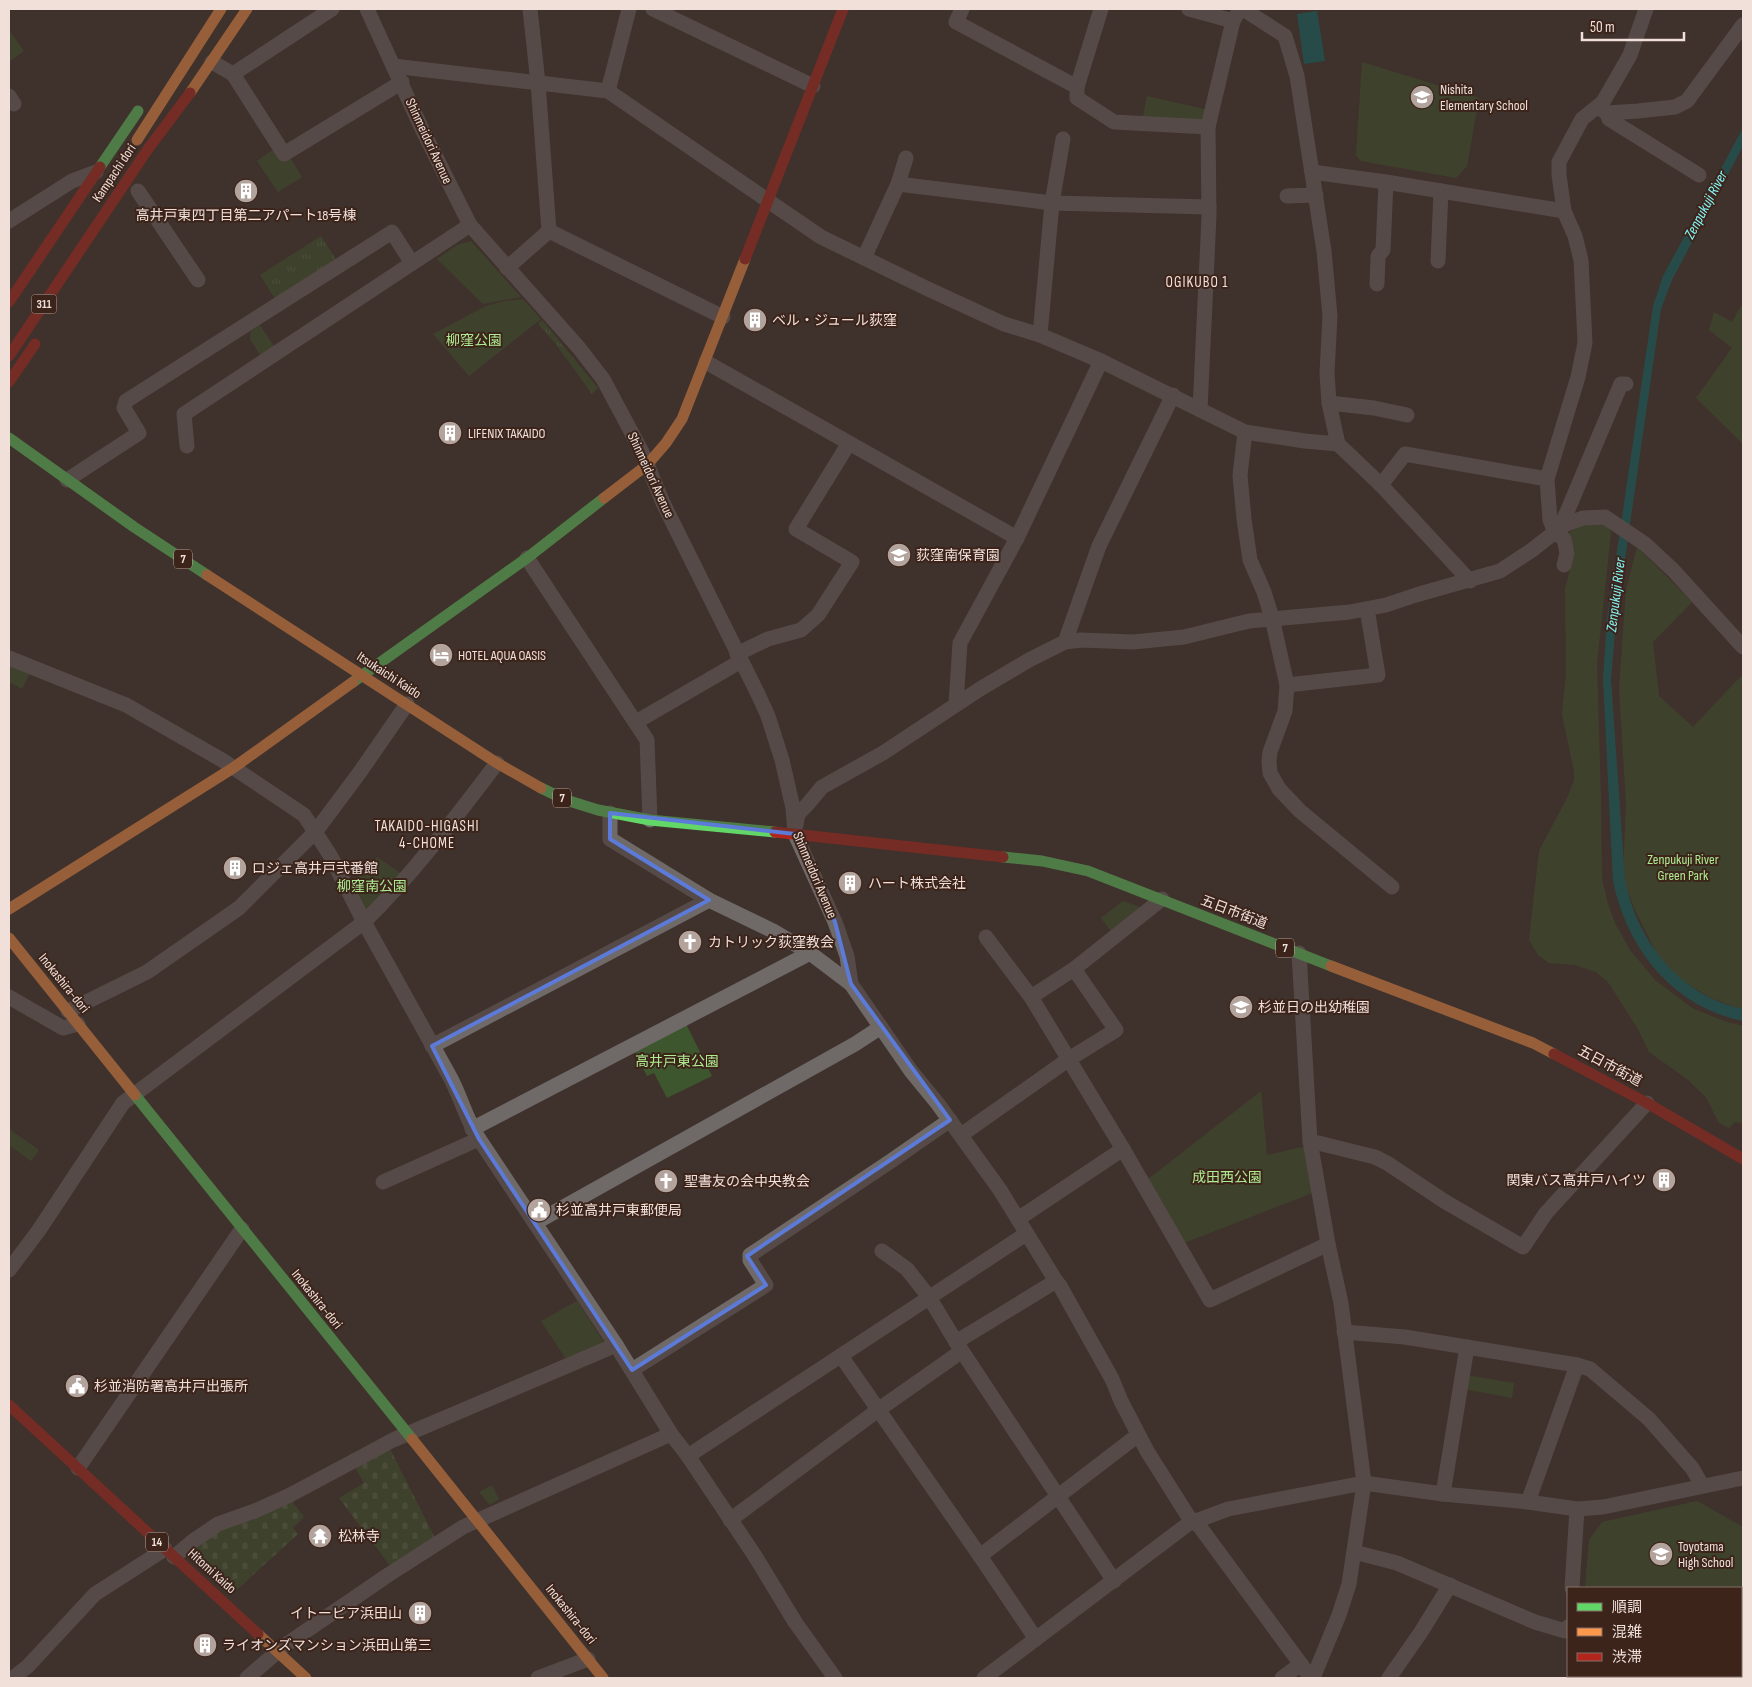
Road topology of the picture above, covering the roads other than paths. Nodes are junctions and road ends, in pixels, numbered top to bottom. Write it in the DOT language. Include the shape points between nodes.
graph roads {
  1 [pos="221,9"];
  2 [pos="247,9"];
  3 [pos="332,9"];
  4 [pos="367,9"];
  5 [pos="530,9"];
  6 [pos="629,9"];
  7 [pos="653,9"];
  8 [pos="843,9"];
  9 [pos="962,9"];
  10 [pos="1101,9"];
  11 [pos="1189,9"];
  12 [pos="1646,9"];
  13 [pos="1239,13"];
  14 [pos="1743,25"];
  15 [pos="188,58"];
  16 [pos="209,66"];
  17 [pos="393,66"];
  18 [pos="233,74"];
  19 [pos="402,82"];
  20 [pos="161,83"];
  21 [pos="538,83"];
  22 [pos="813,86"];
  23 [pos="1077,87"];
  24 [pos="608,91"];
  25 [pos="204,94"];
  26 [pos="144,104"];
  27 [pos="1603,110"];
  28 [pos="1208,127"];
  29 [pos="1062,139"];
  30 [pos="129,151"];
  31 [pos="906,158"];
  32 [pos="96,172"];
  33 [pos="1312,172"];
  34 [pos="1699,175"];
  35 [pos="1386,182"];
  36 [pos="898,184"];
  37 [pos="138,191"];
  38 [pos="1442,192"];
  39 [pos="1316,195"];
  40 [pos="1287,196"];
  41 [pos="769,202"];
  42 [pos="1052,203"];
  43 [pos="1209,207"];
  44 [pos="1564,211"];
  45 [pos="9,221"];
  46 [pos="470,225"];
  47 [pos="549,230"];
  48 [pos="864,258"];
  49 [pos="1438,261"];
  50 [pos="412,263"];
  51 [pos="507,268"];
  52 [pos="198,280"];
  53 [pos="1377,284"];
  54 [pos="9,302"];
  55 [pos="723,317"];
  56 [pos="41,335"];
  57 [pos="1040,335"];
  58 [pos="9,356"];
  59 [pos="1101,361"];
  60 [pos="706,362"];
  61 [pos="9,382"];
  62 [pos="1626,384"];
  63 [pos="1173,395"];
  64 [pos="1329,403"];
  65 [pos="1200,410"];
  66 [pos="1407,415"];
  67 [pos="1245,432"];
  68 [pos="9,438"];
  69 [pos="849,443"];
  70 [pos="1338,444"];
  71 [pos="187,446"];
  72 [pos="647,465"];
  73 [pos="1547,479"];
  74 [pos="67,480"];
  75 [pos="1381,485"];
  76 [pos="1560,528"];
  77 [pos="1017,538"];
  78 [pos="527,558"];
  79 [pos="1564,565"];
  80 [pos="1470,581"];
  81 [pos="1367,609"];
  82 [pos="1272,618"];
  83 [pos="1065,642"];
  84 [pos="1743,647"];
  85 [pos="739,657"];
  86 [pos="9,658"];
  87 [pos="361,675"];
  88 [pos="1287,686"];
  89 [pos="406,704"];
  90 [pos="956,704"];
  91 [pos="636,722"];
  92 [pos="497,763"];
  93 [pos="233,768"];
  94 [pos="610,813"];
  95 [pos="650,820"];
  96 [pos="316,831"];
  97 [pos="795,834"];
  98 [pos="1392,886"];
  99 [pos="709,900"];
  100 [pos="1162,900"];
  101 [pos="9,909"];
  102 [pos="364,922"];
  103 [pos="986,937"];
  104 [pos="9,938"];
  105 [pos="810,953"];
  106 [pos="1299,953"];
  107 [pos="1074,969"];
  108 [pos="851,984"];
  109 [pos="9,997"];
  110 [pos="1031,997"];
  111 [pos="68,1011"];
  112 [pos="78,1024"];
  113 [pos="881,1027"];
  114 [pos="432,1046"];
  115 [pos="1069,1060"];
  116 [pos="134,1094"];
  117 [pos="1646,1103"];
  118 [pos="950,1120"];
  119 [pos="475,1134"];
  120 [pos="961,1135"];
  121 [pos="1310,1140"];
  122 [pos="1124,1149"];
  123 [pos="1743,1159"];
  124 [pos="383,1182"];
  125 [pos="1018,1219"];
  126 [pos="535,1223"];
  127 [pos="242,1229"];
  128 [pos="1026,1234"];
  129 [pos="1328,1244"];
  130 [pos="882,1251"];
  131 [pos="9,1270"];
  132 [pos="1056,1281"];
  133 [pos="929,1297"];
  134 [pos="1344,1332"];
  135 [pos="616,1345"];
  136 [pos="959,1346"];
  137 [pos="1467,1347"];
  138 [pos="841,1356"];
  139 [pos="1576,1365"];
  140 [pos="632,1370"];
  141 [pos="9,1405"];
  142 [pos="878,1410"];
  143 [pos="406,1434"];
  144 [pos="671,1434"];
  145 [pos="1138,1435"];
  146 [pos="688,1456"];
  147 [pos="78,1468"];
  148 [pos="1743,1478"];
  149 [pos="1364,1482"];
  150 [pos="1702,1485"];
  151 [pos="1443,1494"];
  152 [pos="1057,1496"];
  153 [pos="1528,1502"];
  154 [pos="1577,1508"];
  155 [pos="730,1520"];
  156 [pos="1194,1521"];
  157 [pos="477,1522"];
  158 [pos="1354,1552"];
  159 [pos="170,1553"];
  160 [pos="980,1556"];
  161 [pos="1114,1581"];
  162 [pos="1450,1585"];
  163 [pos="1572,1587"];
  164 [pos="1567,1629"];
  165 [pos="1036,1639"];
  166 [pos="277,1652"];
  167 [pos="588,1659"];
  168 [pos="1301,1664"];
  169 [pos="13,1678"];
  170 [pos="247,1678"];
  171 [pos="306,1678"];
  172 [pos="538,1678"];
  173 [pos="603,1678"];
  174 [pos="835,1678"];
  175 [pos="984,1678"];
  176 [pos="1282,1678"];
  177 [pos="1312,1678"];
  178 [pos="1389,1678"];
  1 -- 15 [label="main road, Kampachi dori"];
  2 -- 16 [label="main road, Kampachi dori / 311"];
  3 -- 18 [label="street"];
  4 -- 17 [label="street, Shinmeidori Avenue"];
  5 -- 21 [label="street"];
  6 -- 24 [label="street"];
  7 -- 22 [label="street"];
  8 -- 22 [label="main road"];
  9 -- 23 [label="street" via="956,22"];
  10 -- 23 [label="street"];
  11 -- 13 [label="street"];
  12 -- 27 [label="street" via="1630,55 1602,102"];
  13 -- 28 [label="street"];
  13 -- 33 [label="street" via="1285,36 1297,76"];
  14 -- 27 [label="street" via="1687,101 1675,107 1638,112"];
  15 -- 20 [label="main road"];
  15 -- 30 [label="main road, Kampachi dori"];
  16 -- 18 [label="street"];
  16 -- 25 [label="main road"];
  16 -- 58 [label="main road, Kampachi dori / 311" via="148,149"];
  17 -- 19 [label="street, Shinmeidori Avenue"];
  17 -- 21 [label="street"];
  18 -- 19 [label="street" via="284,154"];
  19 -- 46 [label="street, Shinmeidori Avenue"];
  21 -- 24 [label="street"];
  21 -- 47 [label="street"];
  22 -- 41 [label="main road"];
  23 -- 28 [label="street" via="1077,98 1114,122"];
  24 -- 41 [label="street"];
  26 -- 32 [label="main road"];
  27 -- 34 [label="street" via="1609,119"];
  27 -- 44 [label="street" via="1582,119 1559,162"];
  28 -- 43 [label="street"];
  29 -- 42 [label="street"];
  31 -- 36 [label="street"];
  32 -- 45 [label="street" via="72,181"];
  32 -- 54 [label="main road"];
  33 -- 35 [label="street"];
  33 -- 39 [label="street"];
  35 -- 38 [label="street"];
  35 -- 53 [label="street" via="1383,250 1378,256"];
  36 -- 42 [label="street"];
  36 -- 48 [label="street"];
  37 -- 52 [label="street"];
  38 -- 44 [label="street"];
  38 -- 49 [label="street"];
  39 -- 40 [label="street"];
  39 -- 64 [label="street" via="1330,316"];
  41 -- 48 [label="street" via="821,237"];
  41 -- 55 [label="main road"];
  42 -- 43 [label="street"];
  42 -- 57 [label="street"];
  43 -- 65 [label="street"];
  44 -- 73 [label="street" via="1581,260 1585,343"];
  46 -- 50 [label="street"];
  46 -- 51 [label="street, Shinmeidori Avenue"];
  47 -- 51 [label="street"];
  47 -- 55 [label="street"];
  48 -- 57 [label="street" via="1004,324"];
  50 -- 71 [label="street" via="184,414"];
  50 -- 74 [label="street" via="392,232 126,402 124,408 139,433"];
  51 -- 72 [label="street, Shinmeidori Avenue" via="573,340 603,379"];
  55 -- 60 [label="main road"];
  56 -- 61 [label="main road"];
  57 -- 59 [label="street"];
  59 -- 63 [label="street"];
  59 -- 77 [label="street"];
  60 -- 69 [label="street"];
  60 -- 72 [label="main road" via="682,419 671,438"];
  62 -- 76 [label="street" via="1621,384"];
  63 -- 65 [label="street"];
  63 -- 83 [label="street" via="1099,546"];
  64 -- 66 [label="street"];
  64 -- 70 [label="street"];
  65 -- 67 [label="street"];
  67 -- 70 [label="street"];
  67 -- 82 [label="street" via="1240,475 1244,519 1250,560"];
  68 -- 74 [label="main road, Itsukaichi Kaido / 7"];
  69 -- 77 [label="street"];
  69 -- 85 [label="street" via="796,529 852,562 818,615 801,630 768,638"];
  70 -- 75 [label="street"];
  72 -- 78 [label="main road"];
  72 -- 85 [label="street, Shinmeidori Avenue"];
  73 -- 75 [label="street" via="1405,454"];
  73 -- 76 [label="street" via="1550,520"];
  74 -- 87 [label="main road, Itsukaichi Kaido / 7"];
  75 -- 80 [label="street"];
  76 -- 79 [label="street" via="1567,553"];
  76 -- 80 [label="street" via="1500,571"];
  76 -- 84 [label="street" via="1583,518 1605,517 1673,570"];
  77 -- 90 [label="street" via="960,643"];
  78 -- 87 [label="main road"];
  78 -- 91 [label="street"];
  80 -- 81 [label="street"];
  81 -- 82 [label="street"];
  81 -- 88 [label="street" via="1378,675"];
  82 -- 83 [label="street" via="1184,637 1133,642"];
  82 -- 88 [label="street"];
  83 -- 90 [label="street"];
  85 -- 91 [label="street"];
  85 -- 97 [label="street, Shinmeidori Avenue" via="761,700 782,760 793,808"];
  86 -- 93 [label="street" via="126,705"];
  87 -- 89 [label="main road, Itsukaichi Kaido / 7"];
  87 -- 93 [label="main road"];
  88 -- 98 [label="street" via="1285,711 1270,752 1270,774 1300,811"];
  89 -- 92 [label="main road, Itsukaichi Kaido / 7"];
  89 -- 96 [label="street"];
  90 -- 97 [label="street" via="883,753 822,787 798,814"];
  91 -- 95 [label="street" via="647,740"];
  92 -- 94 [label="main road, Itsukaichi Kaido / 7" via="566,800"];
  92 -- 102 [label="street" via="411,871"];
  93 -- 96 [label="street" via="304,815"];
  93 -- 101 [label="main road"];
  94 -- 95 [label="main road, Itsukaichi Kaido / 7"];
  94 -- 99 [label="street" via="610,838"];
  95 -- 97 [label="main road, Itsukaichi Kaido / 7"];
  96 -- 102 [label="street"];
  96 -- 111 [label="street" via="239,908 147,972"];
  97 -- 100 [label="main road, 五日市街道 / 7" via="1042,861 1088,871"];
  97 -- 108 [label="street, Shinmeidori Avenue" via="835,922 847,956"];
  99 -- 105 [label="street"];
  99 -- 114 [label="street"];
  100 -- 106 [label="main road, 五日市街道 / 7"];
  100 -- 107 [label="street"];
  102 -- 114 [label="street"];
  102 -- 116 [label="street"];
  103 -- 110 [label="street"];
  104 -- 111 [label="main road, Inokashira-dori"];
  105 -- 108 [label="street"];
  105 -- 119 [label="street"];
  106 -- 117 [label="main road, 五日市街道 / 7" via="1533,1043"];
  106 -- 121 [label="street"];
  107 -- 110 [label="street"];
  107 -- 115 [label="street" via="1116,1030"];
  108 -- 113 [label="street"];
  109 -- 112 [label="street" via="63,1028"];
  110 -- 115 [label="street"];
  111 -- 112 [label="main road, Inokashira-dori"];
  112 -- 116 [label="main road, Inokashira-dori"];
  113 -- 118 [label="street"];
  113 -- 126 [label="street"];
  114 -- 119 [label="street" via="458,1092"];
  115 -- 120 [label="street"];
  115 -- 122 [label="street"];
  116 -- 127 [label="main road, Inokashira-dori"];
  116 -- 131 [label="street" via="123,1103"];
  117 -- 121 [label="street" via="1546,1213 1523,1248 1387,1162"];
  117 -- 123 [label="main road, 五日市街道 / 7"];
  118 -- 120 [label="street"];
  118 -- 140 [label="street" via="750,1255 766,1285"];
  119 -- 124 [label="street"];
  119 -- 126 [label="street"];
  120 -- 125 [label="street"];
  121 -- 129 [label="street"];
  122 -- 125 [label="street"];
  122 -- 129 [label="street" via="1210,1300"];
  125 -- 128 [label="street"];
  126 -- 135 [label="street"];
  127 -- 143 [label="main road, Inokashira-dori"];
  127 -- 147 [label="street"];
  128 -- 132 [label="street"];
  128 -- 133 [label="street"];
  129 -- 134 [label="street" via="1338,1285"];
  130 -- 133 [label="street" via="907,1269"];
  132 -- 136 [label="street"];
  132 -- 145 [label="street" via="1112,1379"];
  133 -- 136 [label="street"];
  133 -- 138 [label="street"];
  134 -- 137 [label="street" via="1405,1336"];
  134 -- 149 [label="street"];
  135 -- 140 [label="street"];
  135 -- 143 [label="street"];
  136 -- 142 [label="street"];
  136 -- 152 [label="street"];
  137 -- 139 [label="street"];
  137 -- 151 [label="street"];
  138 -- 142 [label="street"];
  138 -- 146 [label="street"];
  139 -- 150 [label="street" via="1590,1369 1649,1419 1692,1468"];
  139 -- 153 [label="street"];
  140 -- 144 [label="street"];
  141 -- 147 [label="main road, Hitomi Kaido / 14"];
  142 -- 155 [label="street"];
  142 -- 160 [label="street"];
  143 -- 157 [label="main road, Inokashira-dori"];
  143 -- 159 [label="street" via="257,1510 218,1524"];
  144 -- 146 [label="street"];
  144 -- 157 [label="street"];
  145 -- 152 [label="street"];
  145 -- 156 [label="street"];
  146 -- 155 [label="street"];
  147 -- 159 [label="main road, Hitomi Kaido / 14"];
  148 -- 150 [label="street"];
  149 -- 151 [label="street"];
  149 -- 156 [label="street" via="1228,1510"];
  149 -- 158 [label="street"];
  150 -- 154 [label="street" via="1603,1507"];
  151 -- 153 [label="street"];
  152 -- 160 [label="street"];
  152 -- 161 [label="street"];
  153 -- 154 [label="street"];
  154 -- 163 [label="street"];
  155 -- 174 [label="street"];
  156 -- 161 [label="street"];
  156 -- 168 [label="street"];
  157 -- 166 [label="street" via="388,1575"];
  157 -- 167 [label="main road, Inokashira-dori"];
  158 -- 162 [label="street" via="1397,1563"];
  158 -- 177 [label="street" via="1349,1584 1339,1615"];
  159 -- 166 [label="main road, Hitomi Kaido / 14"];
  159 -- 169 [label="street" via="96,1592"];
  160 -- 165 [label="street"];
  161 -- 165 [label="street"];
  162 -- 164 [label="street" via="1535,1622"];
  162 -- 178 [label="street"];
  165 -- 175 [label="street"];
  166 -- 170 [label="street"];
  166 -- 171 [label="main road, Hitomi Kaido / 14"];
  167 -- 172 [label="street"];
  167 -- 173 [label="main road, Inokashira-dori"];
  168 -- 176 [label="street"];
  168 -- 177 [label="street"];
}
